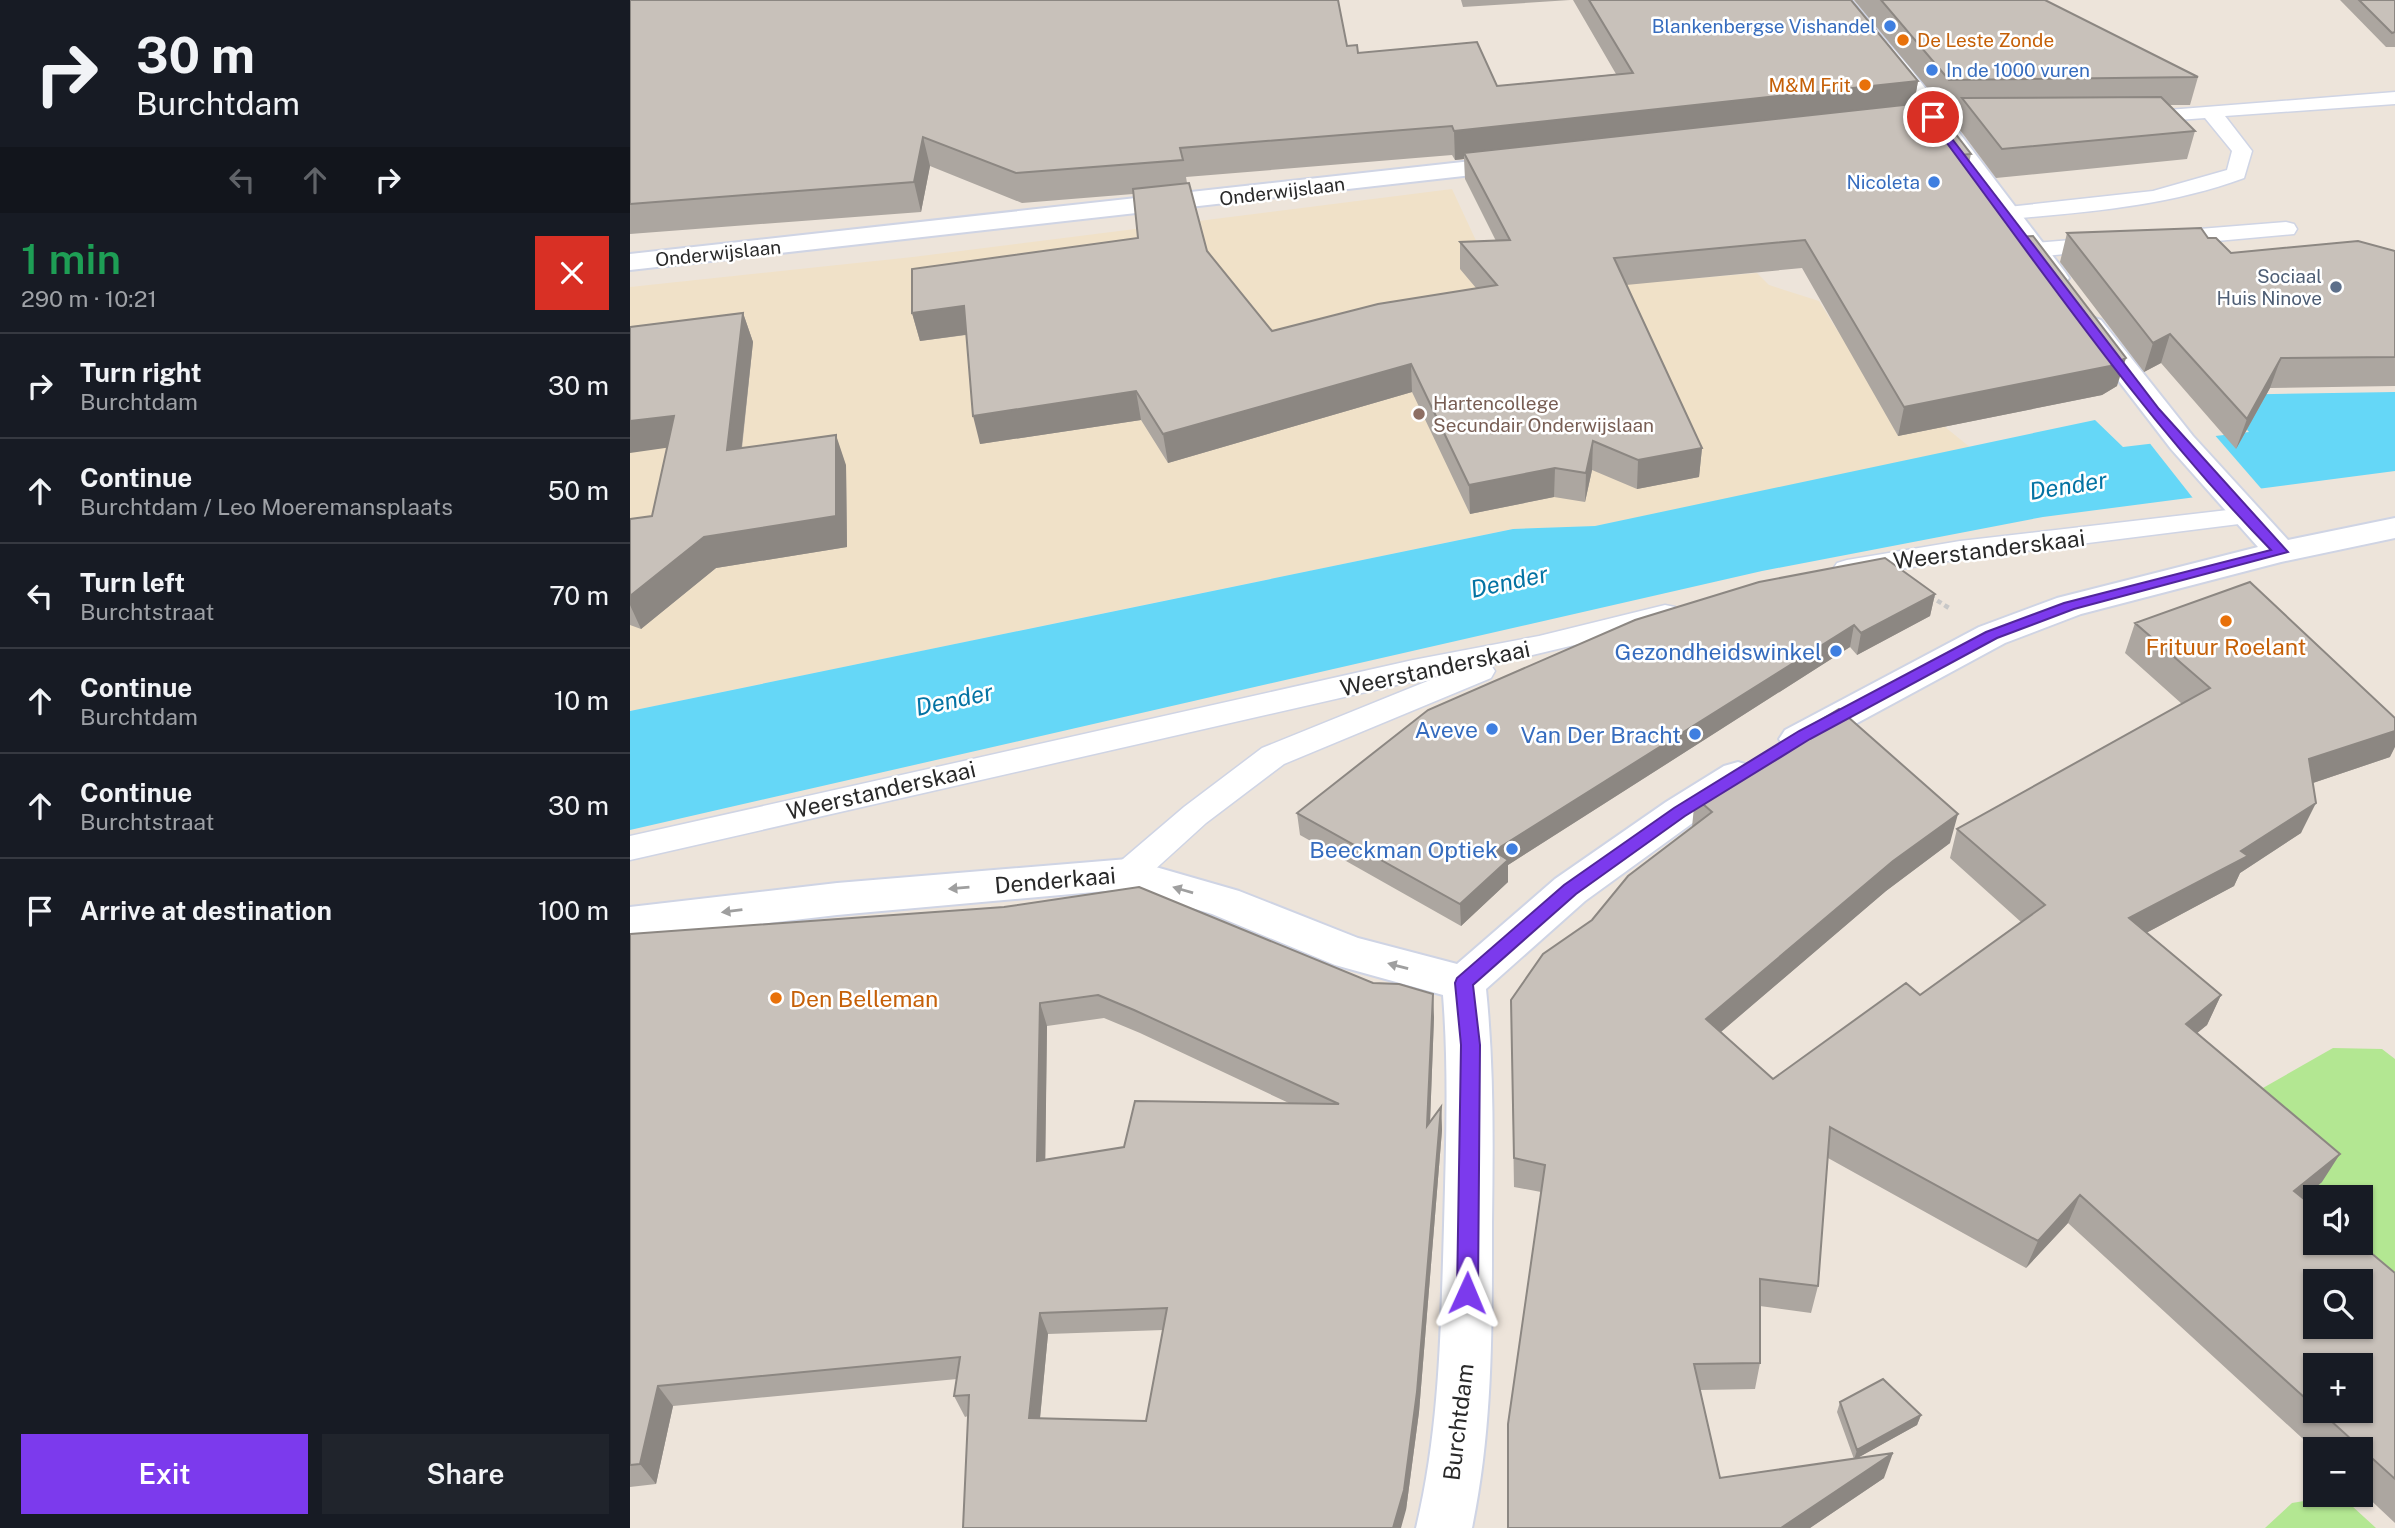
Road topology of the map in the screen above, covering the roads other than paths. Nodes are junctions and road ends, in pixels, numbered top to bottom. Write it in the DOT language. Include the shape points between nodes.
graph roads {
  1 [pos="1840,0"];
  2 [pos="2395,98"];
  3 [pos="2211,112"];
  4 [pos="2122,117"];
  5 [pos="1921,118"];
  6 [pos="2019,118"];
  7 [pos="1536,162"];
  8 [pos="2008,213"];
  9 [pos="2286,229"];
  10 [pos="2035,250"];
  11 [pos="630,262"];
  12 [pos="2238,507"];
  13 [pos="2395,528"];
  14 [pos="2281,552"];
  15 [pos="1822,576"];
  16 [pos="1687,609"];
  17 [pos="1539,646"];
  18 [pos="630,848"];
  19 [pos="1128,874"];
  20 [pos="630,923"];
  21 [pos="1464,983"];
  22 [pos="1444,1528"];
  1 -- 5 [label="street" via="1902,73"];
  2 -- 3 [label="lane"];
  3 -- 4 [label="lane"];
  3 -- 8 [label="lane" via="2242,151 2237,174 2199,190"];
  5 -- 6 [label="lane"];
  5 -- 8 [label="street"];
  7 -- 11 [label="street, Onderwijslaan"];
  8 -- 10 [label="street"];
  9 -- 10 [label="lane"];
  10 -- 12 [label="street" via="2154,412"];
  12 -- 14 [label="street"];
  12 -- 15 [label="lane, Weerstanderskaai" via="1884,562"];
  13 -- 14 [label="street"];
  14 -- 21 [label="street" via="2069,606 1992,635 1805,735 1679,812 1570,890"];
  16 -- 17 [label="lane, Weerstanderskaai"];
  17 -- 18 [label="lane, Weerstanderskaai" via="1413,670"];
  17 -- 19 [label="lane" via="1273,756"];
  19 -- 20 [label="street, Denderkaai, one-way" via="837,899"];
  21 -- 19 [label="street, Denderkaai, one-way" via="1350,953 1224,902"];
  21 -- 22 [label="street, Burchtdam" via="1471,1045 1467,1349"];
}
